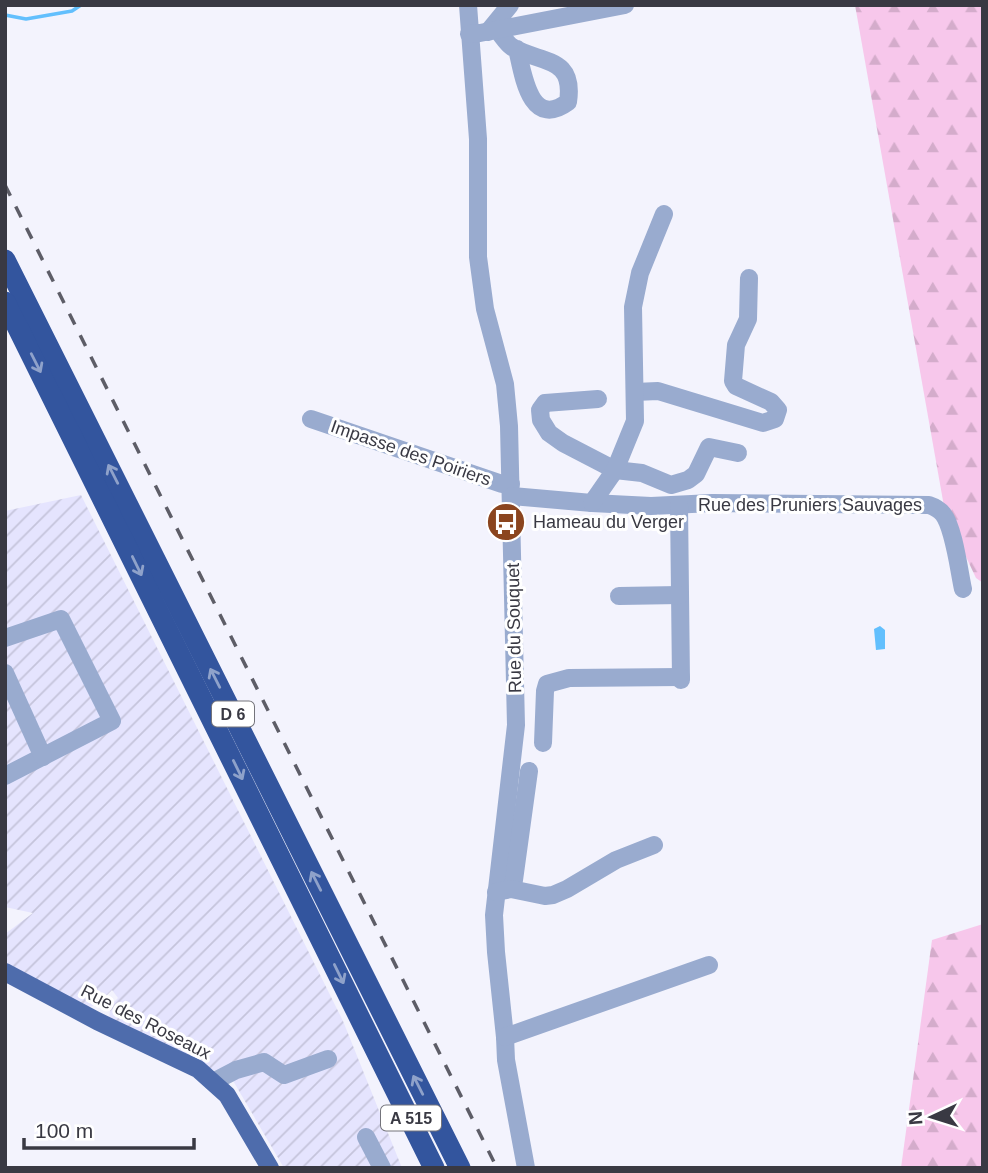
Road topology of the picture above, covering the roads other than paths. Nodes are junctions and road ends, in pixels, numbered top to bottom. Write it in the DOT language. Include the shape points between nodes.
graph roads {
  1 [pos="468,5"];
  2 [pos="510,5"];
  3 [pos="618,6"];
  4 [pos="493,31"];
  5 [pos="470,34"];
  6 [pos="517,49"];
  7 [pos="664,214"];
  8 [pos="5,260"];
  9 [pos="749,278"];
  10 [pos="5,302"];
  11 [pos="635,392"];
  12 [pos="598,399"];
  13 [pos="311,419"];
  14 [pos="738,453"];
  15 [pos="615,470"];
  16 [pos="653,478"];
  17 [pos="511,490"];
  18 [pos="592,503"];
  19 [pos="679,505"];
  20 [pos="651,506"];
  21 [pos="963,589"];
  22 [pos="680,595"];
  23 [pos="619,596"];
  24 [pos="5,638"];
  25 [pos="5,673"];
  26 [pos="543,743"];
  27 [pos="43,757"];
  28 [pos="529,771"];
  29 [pos="5,776"];
  30 [pos="654,845"];
  31 [pos="503,890"];
  32 [pos="709,965"];
  33 [pos="5,972"];
  34 [pos="505,1037"];
  35 [pos="328,1059"];
  36 [pos="213,1082"];
  37 [pos="366,1138"];
  38 [pos="270,1168"];
  39 [pos="382,1168"];
  40 [pos="435,1168"];
  41 [pos="460,1168"];
  42 [pos="526,1168"];
  1 -- 5 [label="street, Rue du Souquet"];
  2 -- 4 [label="street"];
  3 -- 4 [label="street"];
  4 -- 5 [label="street"];
  4 -- 6 [label="street"];
  5 -- 17 [label="street, Rue du Souquet" via="478,139 478,257 485,309 505,384"];
  7 -- 11 [label="street" via="640,273 634,307"];
  41 -- 8 [label="highway, D 6, one-way"];
  9 -- 11 [label="street" via="748,319 736,345 733,382 771,402 778,410 775,419 763,423 658,391"];
  10 -- 40 [label="highway, D 6, one-way"];
  11 -- 15 [label="street" via="635,421"];
  12 -- 15 [label="street" via="545,403 541,420 562,443"];
  13 -- 17 [label="street, Impasse des Poiriers"];
  14 -- 16 [label="street" via="709,447 696,474 688,480 671,485"];
  15 -- 16 [label="street"];
  15 -- 18 [label="street"];
  16 -- 20 [label="street"];
  17 -- 18 [label="street, Rue des Pruniers Sauvages"];
  17 -- 31 [label="street, Rue du Souquet" via="516,725"];
  18 -- 20 [label="street, Rue des Pruniers Sauvages"];
  19 -- 20 [label="street, Rue des Pruniers Sauvages"];
  19 -- 21 [label="street, Rue des Pruniers Sauvages" via="929,505 945,516 950,528"];
  19 -- 22 [label="street"];
  22 -- 23 [label="street"];
  22 -- 26 [label="street" via="681,678 569,678 547,684"];
  24 -- 27 [label="street" via="61,620 112,721"];
  25 -- 27 [label="street"];
  27 -- 29 [label="street"];
  28 -- 31 [label="street" via="514,880"];
  30 -- 31 [label="street" via="553,895"];
  31 -- 34 [label="street, Rue du Souquet" via="494,915"];
  32 -- 34 [label="street"];
  33 -- 36 [label="main road, Rue des Roseaux" via="198,1069"];
  34 -- 42 [label="street, Rue du Souquet"];
  35 -- 36 [label="street" via="284,1075 264,1062"];
  36 -- 38 [label="main road, Rue des Roseaux" via="227,1095"];
  37 -- 39 [label="street"];
}
